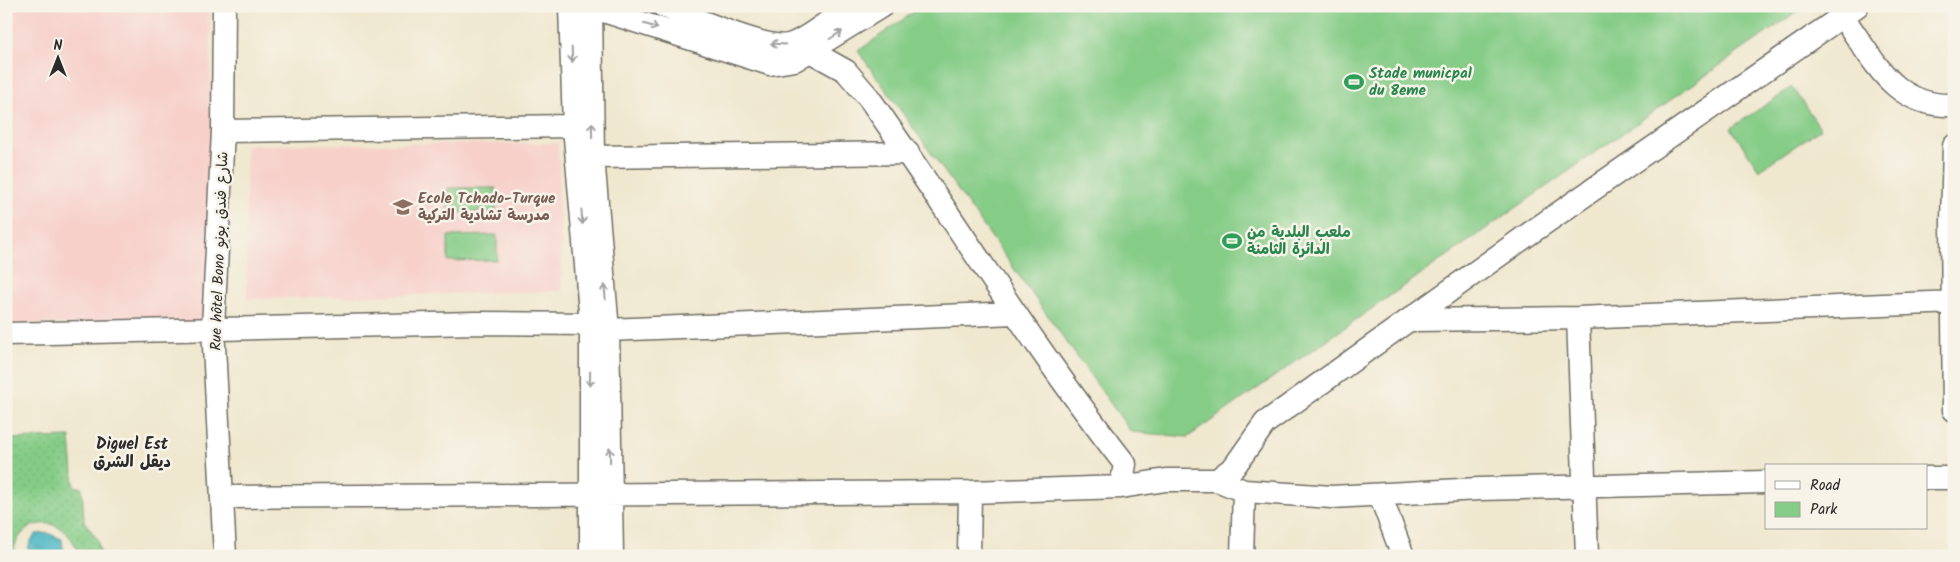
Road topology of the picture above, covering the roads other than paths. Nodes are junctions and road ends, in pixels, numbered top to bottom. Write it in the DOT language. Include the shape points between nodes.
graph roads {
  1 [pos="224,6"];
  2 [pos="663,6"];
  3 [pos="850,6"];
  4 [pos="882,6"];
  5 [pos="585,7"];
  6 [pos="1850,11"];
  7 [pos="810,51"];
  8 [pos="1954,105"];
  9 [pos="574,126"];
  10 [pos="223,131"];
  11 [pos="1954,146"];
  12 [pos="908,153"];
  13 [pos="592,157"];
  14 [pos="1953,302"];
  15 [pos="1015,313"];
  16 [pos="1578,318"];
  17 [pos="1413,320"];
  18 [pos="213,327"];
  19 [pos="600,327"];
  20 [pos="6,334"];
  21 [pos="1954,410"];
  22 [pos="1928,478"];
  23 [pos="1954,478"];
  24 [pos="1218,480"];
  25 [pos="1765,482"];
  26 [pos="1121,487"];
  27 [pos="1583,487"];
  28 [pos="1244,491"];
  29 [pos="970,492"];
  30 [pos="600,494"];
  31 [pos="1380,495"];
  32 [pos="223,497"];
  33 [pos="225,556"];
  34 [pos="591,556"];
  35 [pos="612,556"];
  36 [pos="969,556"];
  37 [pos="1242,556"];
  38 [pos="1403,556"];
  39 [pos="1587,556"];
  1 -- 10 [label="street, Rue hôtel Bono شارع فندق بونو"];
  3 -- 2 [label="street, one-way" via="791,45 758,41"];
  7 -- 4 [label="street, one-way"];
  5 -- 7 [label="street, one-way" via="770,64 795,60"];
  5 -- 9 [label="street, one-way"];
  13 -- 5 [label="street, one-way"];
  6 -- 8 [label="street" via="1892,84 1920,102"];
  6 -- 17 [label="street" via="1526,236"];
  7 -- 12 [label="street" via="846,71"];
  9 -- 10 [label="street"];
  9 -- 19 [label="street, one-way"];
  10 -- 18 [label="street, Rue hôtel Bono شارع فندق بونو"];
  11 -- 14 [label="street"];
  12 -- 13 [label="street"];
  12 -- 15 [label="street"];
  19 -- 13 [label="street, one-way"];
  14 -- 16 [label="street"];
  14 -- 21 [label="street"];
  15 -- 19 [label="street"];
  15 -- 26 [label="street" via="1124,464"];
  16 -- 17 [label="street"];
  16 -- 27 [label="street"];
  17 -- 24 [label="street" via="1265,423 1234,467"];
  18 -- 19 [label="street" via="474,322"];
  18 -- 20 [label="street"];
  18 -- 32 [label="street, Rue hôtel Bono شارع فندق بونو"];
  19 -- 30 [label="street"];
  22 -- 23 [label="street"];
  24 -- 26 [label="street" via="1166,480"];
  24 -- 28 [label="street"];
  25 -- 27 [label="street"];
  26 -- 29 [label="street"];
  27 -- 31 [label="street"];
  27 -- 39 [label="street"];
  28 -- 31 [label="street" via="1332,497"];
  28 -- 37 [label="street"];
  29 -- 30 [label="street"];
  29 -- 36 [label="street"];
  30 -- 32 [label="street"];
  30 -- 34 [label="street"];
  30 -- 35 [label="street"];
  31 -- 38 [label="street"];
  32 -- 33 [label="street, Rue hôtel Bono شارع فندق بونو"];
}
